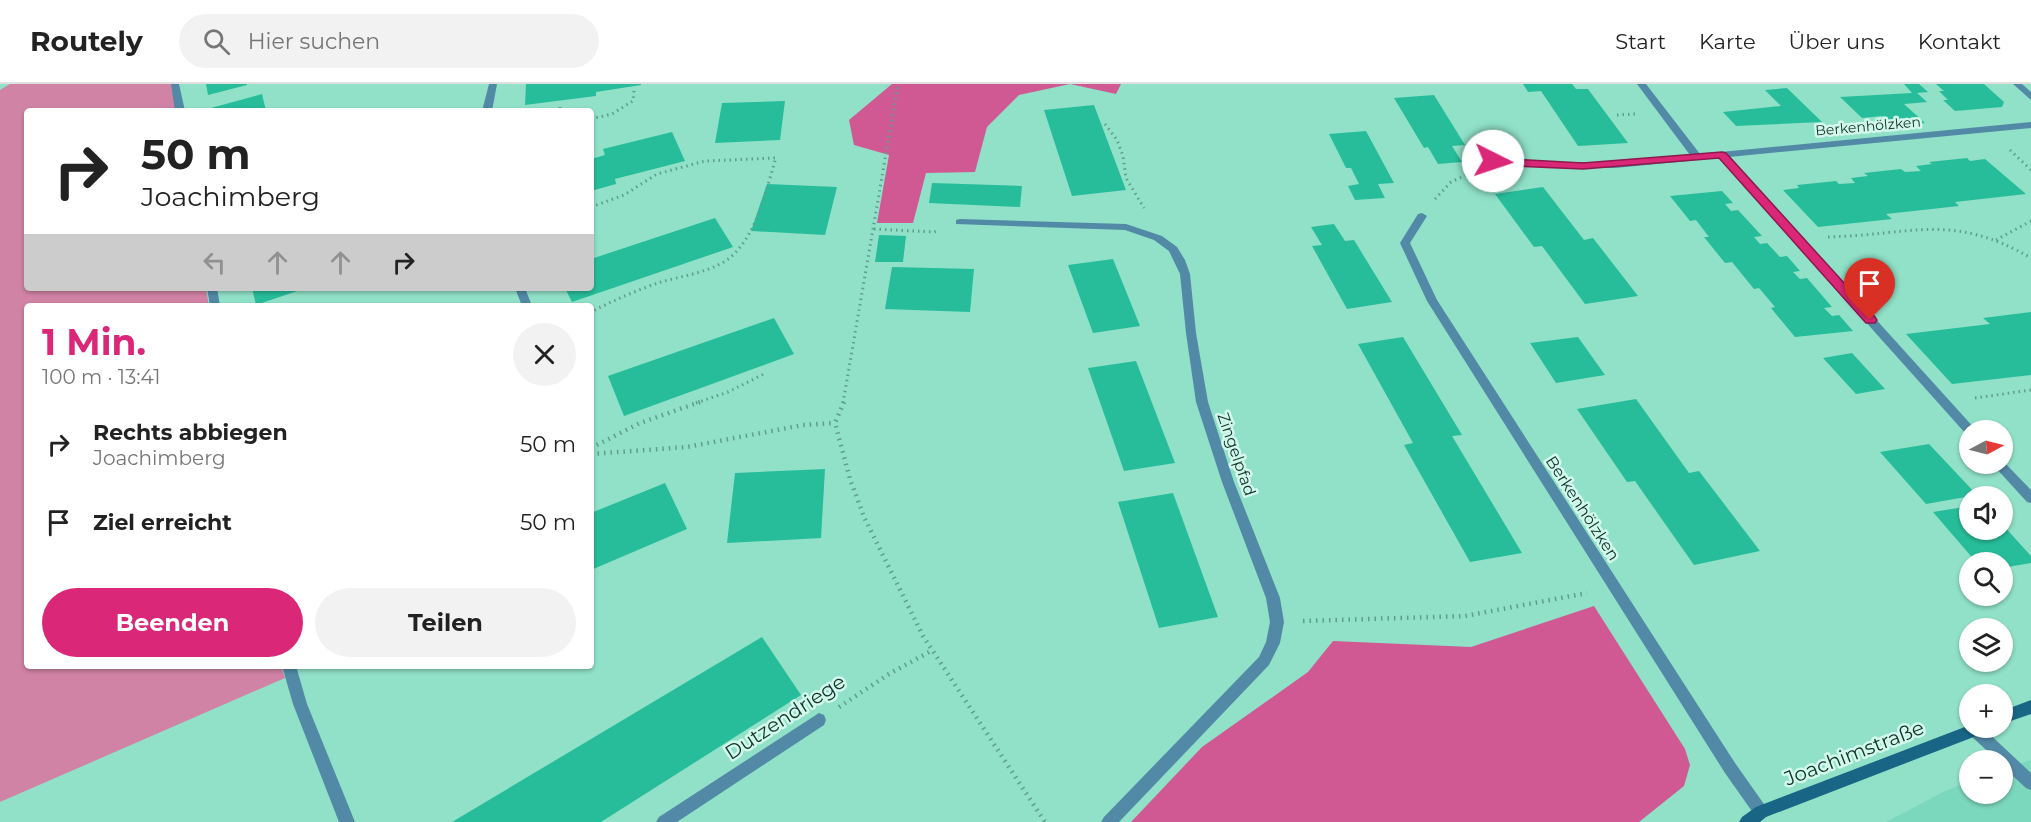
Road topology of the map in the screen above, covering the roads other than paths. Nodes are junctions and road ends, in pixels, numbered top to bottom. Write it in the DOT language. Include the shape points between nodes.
graph roads {
  1 [pos="175,84"];
  2 [pos="493,84"];
  3 [pos="1641,84"];
  4 [pos="2017,84"];
  5 [pos="2031,97"];
  6 [pos="179,108"];
  7 [pos="488,108"];
  8 [pos="2031,125"];
  9 [pos="1722,155"];
  10 [pos="1697,158"];
  11 [pos="1493,161"];
  12 [pos="1422,216"];
  13 [pos="960,222"];
  14 [pos="1960,420"];
  15 [pos="2008,474"];
  16 [pos="2031,498"];
  17 [pos="290,669"];
  18 [pos="2031,707"];
  19 [pos="2013,714"];
  20 [pos="819,720"];
  21 [pos="1959,735"];
  22 [pos="1987,738"];
  23 [pos="2031,783"];
  24 [pos="1761,812"];
  25 [pos="347,822"];
  26 [pos="664,822"];
  27 [pos="1109,822"];
  28 [pos="1747,822"];
  1 -- 6 [label="street"];
  2 -- 7 [label="street"];
  3 -- 10 [label="street"];
  4 -- 5 [label="street"];
  8 -- 9 [label="street, Berkenhölzken"];
  9 -- 10 [label="street, Berkenhölzken"];
  9 -- 14 [label="street"];
  10 -- 11 [label="street, Berkenhölzken" via="1583,166"];
  12 -- 24 [label="street, Berkenhölzken" via="1405,243 1432,301"];
  13 -- 27 [label="street, Zingelpfad" via="1126,227 1145,232 1173,249 1185,274 1202,402 1228,482 1274,598 1277,622 1264,661"];
  15 -- 16 [label="street"];
  17 -- 25 [label="street"];
  18 -- 19 [label="street"];
  20 -- 26 [label="street, Dutzendriege"];
  21 -- 24 [label="street, Joachimstraße"];
  22 -- 23 [label="street"];
  24 -- 28 [label="street, Joachimstraße"];
}
